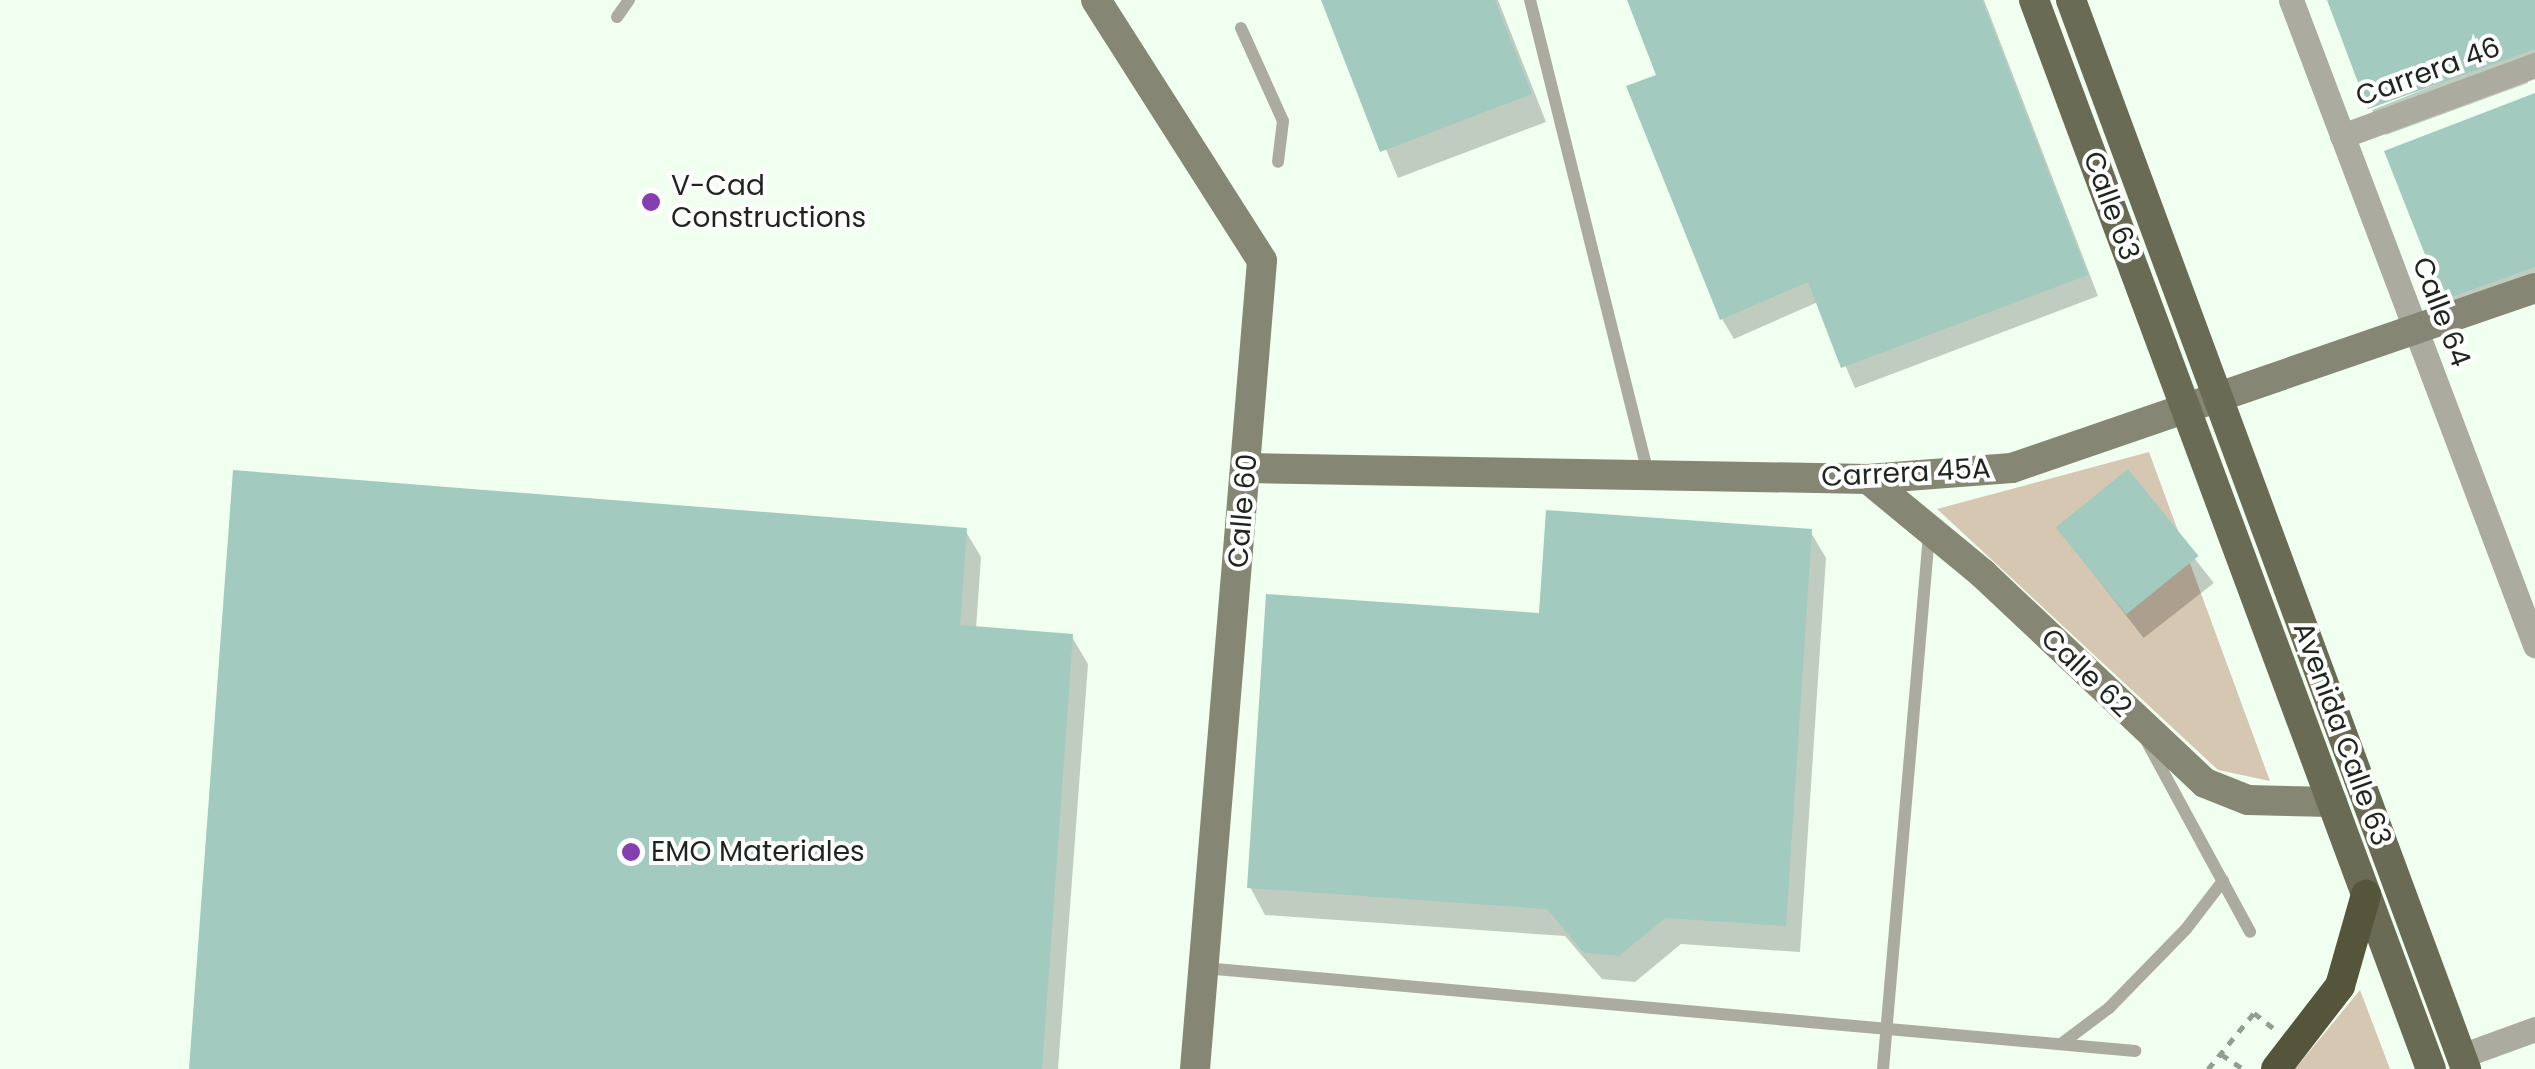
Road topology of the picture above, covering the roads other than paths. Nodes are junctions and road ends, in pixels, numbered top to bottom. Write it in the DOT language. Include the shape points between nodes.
graph roads {
  1 [pos="629,0"];
  2 [pos="1096,0"];
  3 [pos="1530,0"];
  4 [pos="2034,0"];
  5 [pos="2071,0"];
  6 [pos="2290,0"];
  7 [pos="618,17"];
  8 [pos="1241,28"];
  9 [pos="2535,65"];
  10 [pos="2342,136"];
  11 [pos="1278,162"];
  12 [pos="2535,288"];
  13 [pos="2416,330"];
  14 [pos="2219,400"];
  15 [pos="2187,411"];
  16 [pos="1247,468"];
  17 [pos="1649,475"];
  18 [pos="1868,479"];
  19 [pos="1930,527"];
  20 [pos="2535,645"];
  21 [pos="2136,722"];
  22 [pos="2332,802"];
  23 [pos="2223,881"];
  24 [pos="2366,896"];
  25 [pos="2250,932"];
  26 [pos="1204,968"];
  27 [pos="1886,1029"];
  28 [pos="2535,1029"];
  29 [pos="2061,1044"];
  30 [pos="2135,1051"];
  31 [pos="2464,1063"];
  32 [pos="1195,1069"];
  33 [pos="1883,1069"];
  34 [pos="2276,1069"];
  35 [pos="2430,1069"];
  1 -- 7 [label="lane"];
  2 -- 16 [label="street, Calle 60" via="1262,261"];
  3 -- 17 [label="lane"];
  4 -- 15 [label="main road, Calle 63"];
  5 -- 14 [label="main road, Calle 63"];
  6 -- 10 [label="street, Calle 64"];
  8 -- 11 [label="lane" via="1283,120"];
  9 -- 10 [label="street, Carrera 46"];
  10 -- 13 [label="street, Calle 64"];
  12 -- 13 [label="street, Carrera 45A"];
  13 -- 14 [label="street, Carrera 45A"];
  13 -- 20 [label="street, Calle 64"];
  14 -- 15 [label="street, Carrera 45A"];
  14 -- 31 [label="main road, Avenida Calle 63"];
  15 -- 18 [label="street, Carrera 45A" via="2012,468"];
  15 -- 22 [label="main road, Avenida Calle 63"];
  16 -- 17 [label="street, Carrera 45A"];
  16 -- 26 [label="street, Calle 60"];
  17 -- 18 [label="street, Carrera 45A"];
  18 -- 19 [label="street, Calle 62"];
  19 -- 21 [label="street, Calle 62"];
  19 -- 27 [label="lane"];
  21 -- 22 [label="street, Calle 62" via="2190,772 2228,794 2269,803"];
  21 -- 23 [label="lane"];
  22 -- 24 [label="main road, Avenida Calle 63"];
  23 -- 25 [label="lane"];
  23 -- 29 [label="lane" via="2122,995"];
  24 -- 34 [label="highway" via="2340,986"];
  24 -- 35 [label="main road, Avenida Calle 63"];
  26 -- 27 [label="lane"];
  26 -- 32 [label="street, Calle 60"];
  27 -- 29 [label="lane"];
  27 -- 33 [label="lane"];
  28 -- 31 [label="street"];
  29 -- 30 [label="lane"];
}
